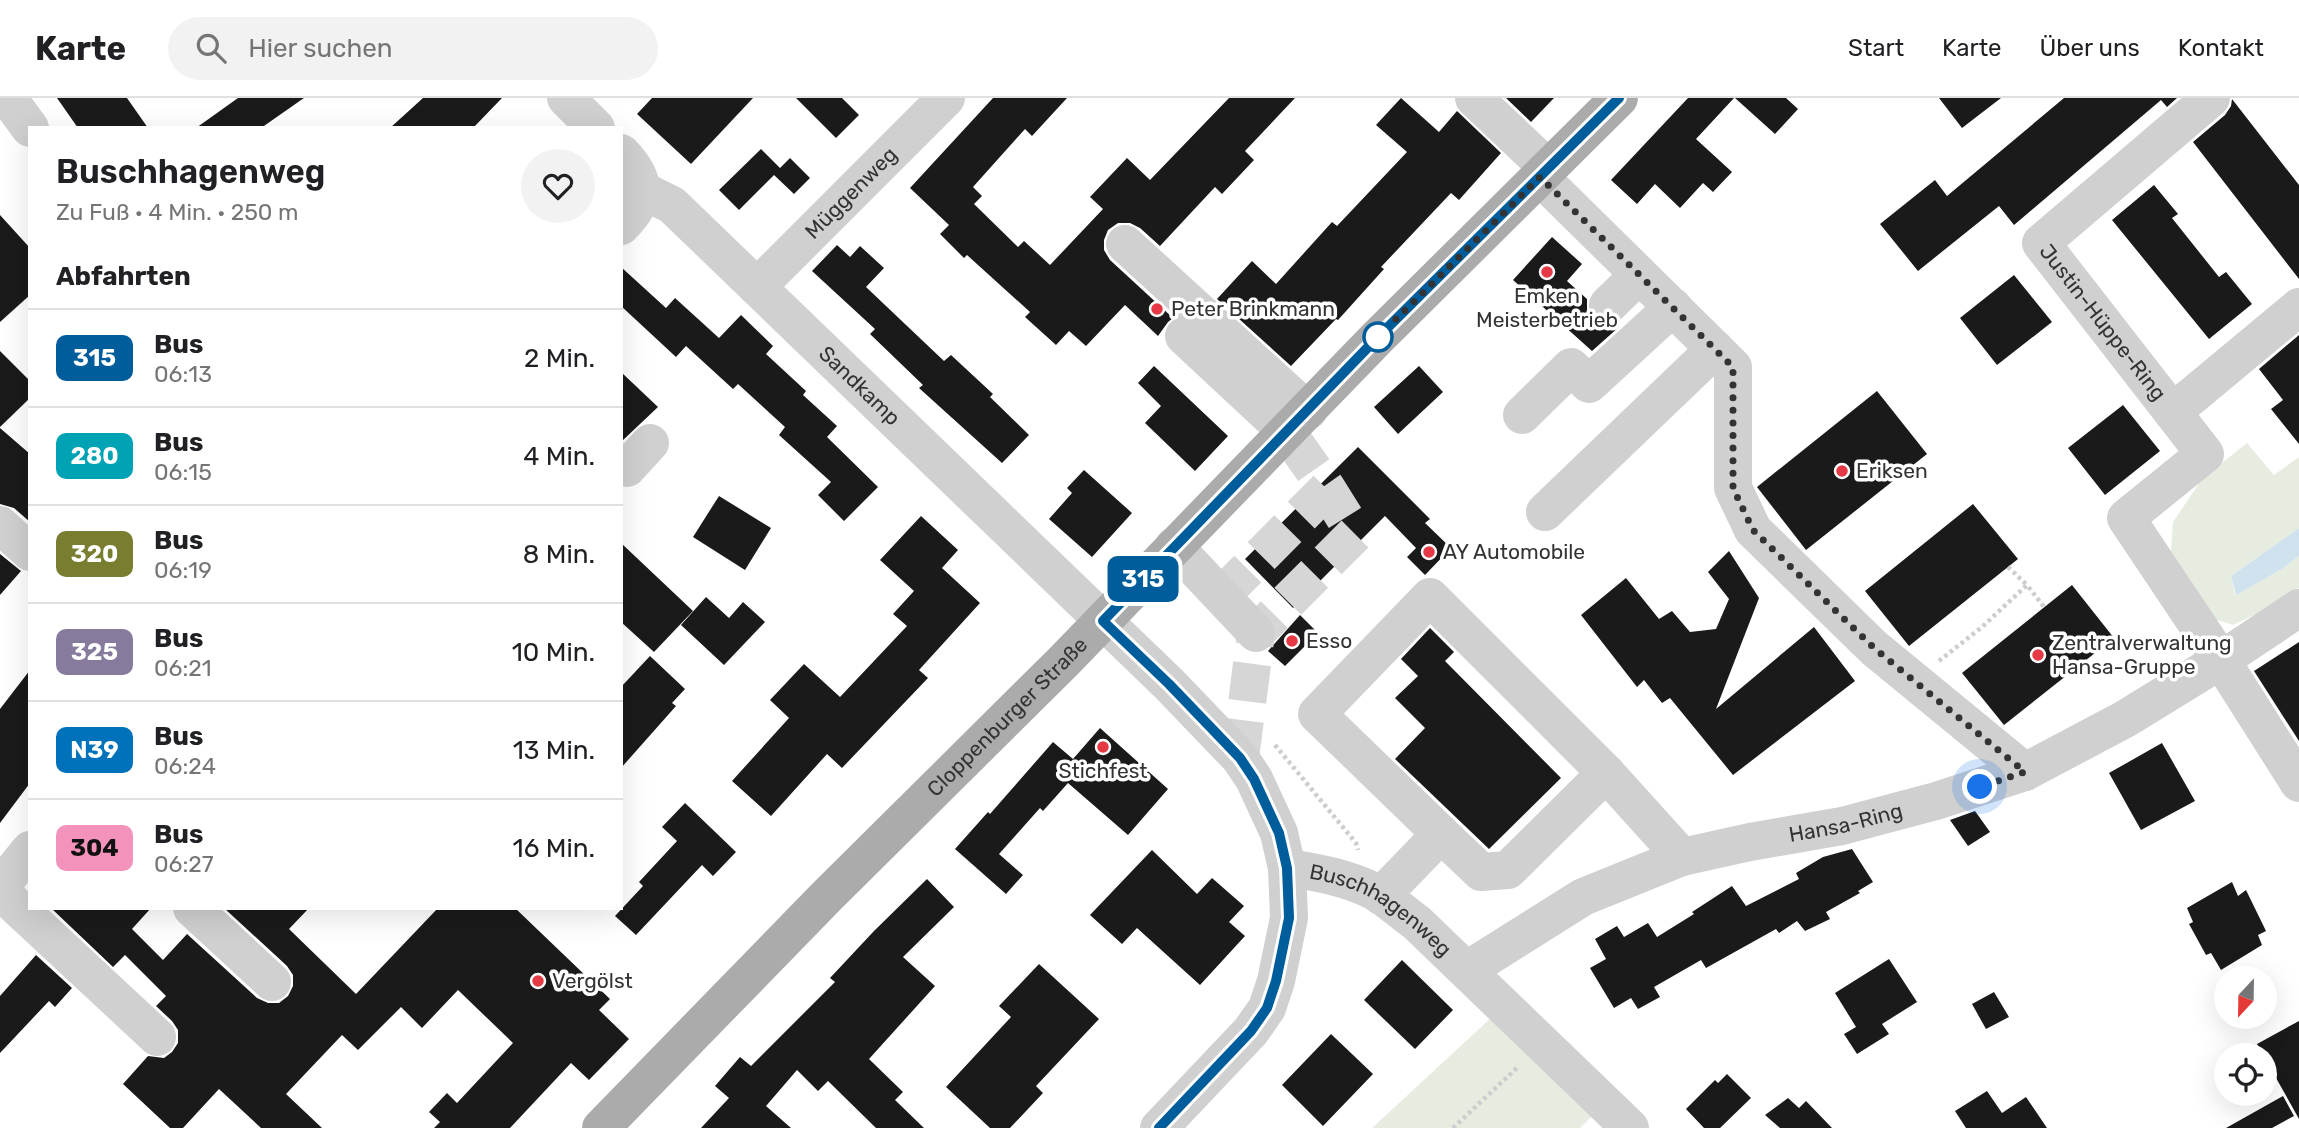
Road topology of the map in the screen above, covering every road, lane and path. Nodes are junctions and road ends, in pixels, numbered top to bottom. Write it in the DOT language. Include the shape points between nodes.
graph roads {
  1 [pos="8,98"];
  2 [pos="566,98"];
  3 [pos="946,98"];
  4 [pos="1474,98"];
  5 [pos="1619,98"];
  6 [pos="2211,98"];
  7 [pos="29,126"];
  8 [pos="594,126"];
  9 [pos="623,155"];
  10 [pos="1544,173"];
  11 [pos="642,190"];
  12 [pos="623,224"];
  13 [pos="1125,244"];
  14 [pos="1639,275"];
  15 [pos="757,287"];
  16 [pos="1608,305"];
  17 [pos="1673,307"];
  18 [pos="2299,307"];
  19 [pos="1184,335"];
  20 [pos="1715,349"];
  21 [pos="2174,411"];
  22 [pos="1522,415"];
  23 [pos="1297,421"];
  24 [pos="1545,512"];
  25 [pos="0,525"];
  26 [pos="1174,546"];
  27 [pos="28,550"];
  28 [pos="2008,567"];
  29 [pos="2027,585"];
  30 [pos="2044,607"];
  31 [pos="2299,608"];
  32 [pos="1103,621"];
  33 [pos="1256,633"];
  34 [pos="2221,660"];
  35 [pos="1914,681"];
  36 [pos="1240,758"];
  37 [pos="2025,772"];
  38 [pos="1606,774"];
  39 [pos="2299,783"];
  40 [pos="1441,834"];
  41 [pos="28,853"];
  42 [pos="1359,854"];
  43 [pos="1682,857"];
  44 [pos="1287,868"];
  45 [pos="0,889"];
  46 [pos="1381,896"];
  47 [pos="194,910"];
  48 [pos="1467,970"];
  49 [pos="272,982"];
  50 [pos="157,1037"];
  51 [pos="1543,1044"];
  52 [pos="601,1128"];
  53 [pos="1159,1128"];
  54 [pos="1453,1128"];
  55 [pos="1630,1128"];
  1 -- 7 [label="street"];
  2 -- 8 [label="street"];
  3 -- 15 [label="street, Müggenweg"];
  4 -- 10 [label="street"];
  5 -- 10 [label="main road, Cloppenburger Straße"];
  6 -- 21 [label="street, Justin-Hüppe-Ring" via="2041,243"];
  9 -- 11 [label="street" via="639,177"];
  10 -- 14 [label="street"];
  10 -- 23 [label="main road, Cloppenburger Straße"];
  11 -- 12 [label="street"];
  11 -- 15 [label="street, Sandkamp" via="672,205"];
  13 -- 23 [label="street"];
  14 -- 16 [label="street"];
  14 -- 17 [label="street"];
  15 -- 32 [label="street, Sandkamp"];
  17 -- 20 [label="street"];
  17 -- 22 [label="street" via="1589,384 1571,368"];
  18 -- 21 [label="street, Justin-Hüppe-Ring"];
  19 -- 23 [label="street"];
  20 -- 24 [label="street"];
  20 -- 35 [label="street" via="1733,367 1733,488 1753,530"];
  21 -- 34 [label="street, Justin-Hüppe-Ring" via="2205,454 2126,518"];
  23 -- 26 [label="main road, Cloppenburger Straße"];
  25 -- 27 [label="street"];
  26 -- 32 [label="main road, Cloppenburger Straße"];
  26 -- 33 [label="street"];
  28 -- 29 [label="path"];
  29 -- 30 [label="path"];
  29 -- 35 [label="path"];
  31 -- 34 [label="street, Hansa-Ring"];
  32 -- 36 [label="street, Buschhagenweg"];
  32 -- 52 [label="main road, Cloppenburger Straße"];
  34 -- 37 [label="street, Hansa-Ring" via="2125,719"];
  34 -- 39 [label="street"];
  35 -- 37 [label="street"];
  36 -- 42 [label="path" via="1273,743 1356,843"];
  36 -- 44 [label="street, Buschhagenweg" via="1279,833"];
  37 -- 43 [label="street, Hansa-Ring" via="1842,826"];
  38 -- 40 [label="street" via="1508,870 1481,872"];
  38 -- 40 [label="street" via="1430,597 1317,714"];
  38 -- 43 [label="street"];
  40 -- 46 [label="street"];
  41 -- 45 [label="street"];
  43 -- 48 [label="street, Hansa-Ring" via="1583,897"];
  44 -- 46 [label="street, Buschhagenweg" via="1315,872"];
  44 -- 53 [label="street" via="1289,918 1267,1008"];
  45 -- 50 [label="street"];
  46 -- 48 [label="street, Buschhagenweg"];
  47 -- 49 [label="street"];
  48 -- 51 [label="street, Buschhagenweg"];
  51 -- 54 [label="path"];
  51 -- 55 [label="street, Buschhagenweg"];
}
